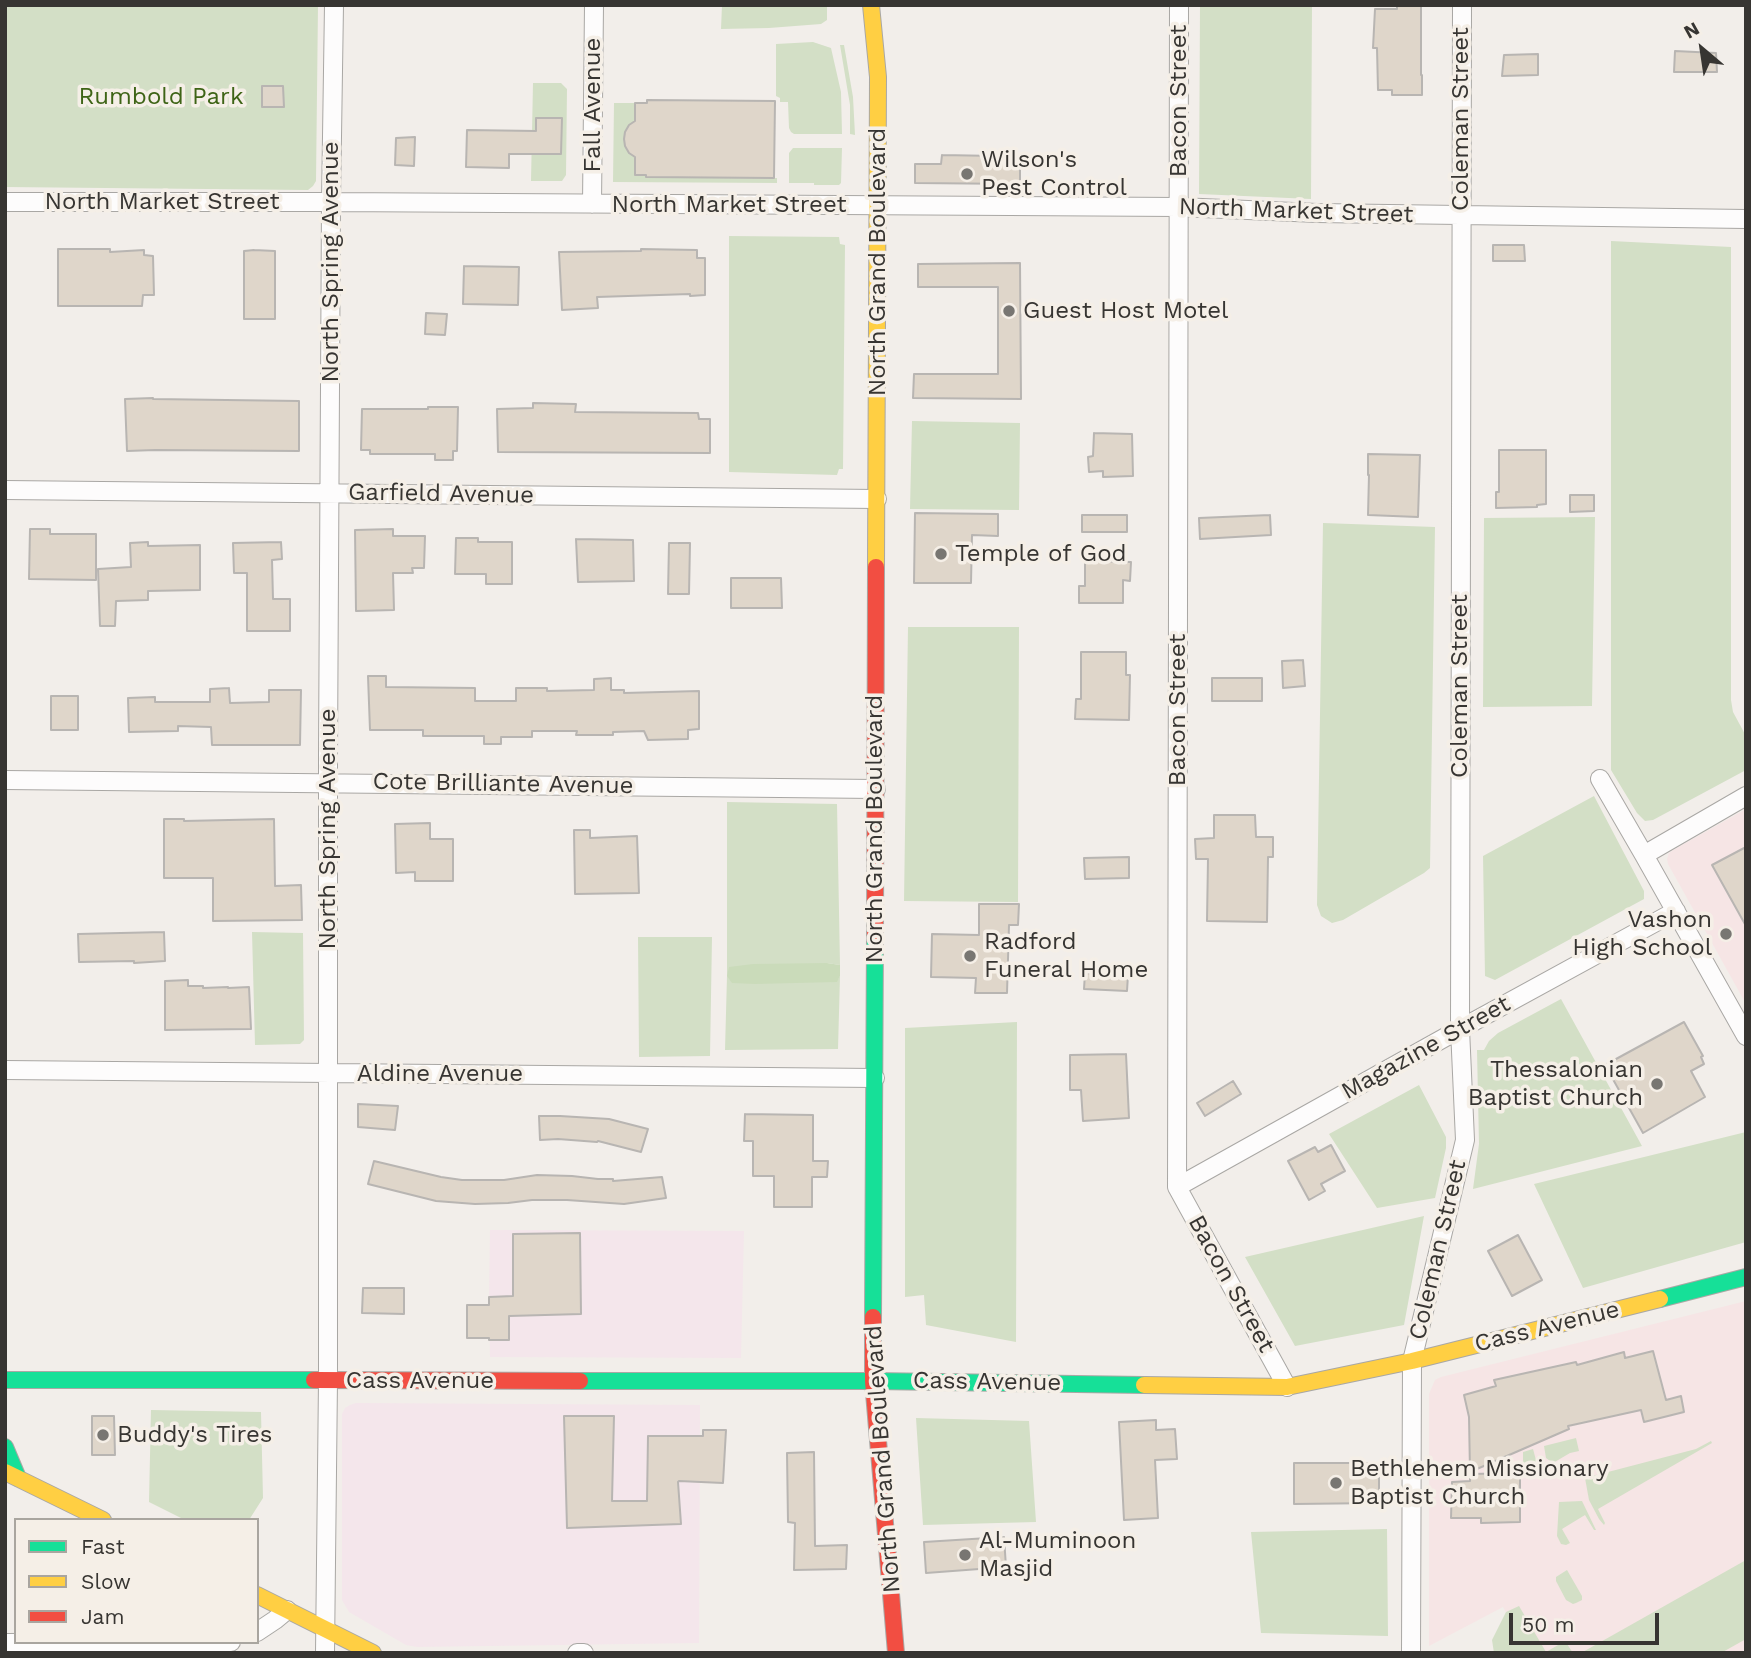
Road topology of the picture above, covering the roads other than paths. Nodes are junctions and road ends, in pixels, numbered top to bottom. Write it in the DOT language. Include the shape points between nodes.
graph roads {
  1 [pos="334,5"];
  2 [pos="594,5"];
  3 [pos="871,5"];
  4 [pos="1179,5"];
  5 [pos="1462,5"];
  6 [pos="5,202"];
  7 [pos="331,202"];
  8 [pos="592,204"];
  9 [pos="878,206"];
  10 [pos="1179,207"];
  11 [pos="1461,215"];
  12 [pos="1746,219"];
  13 [pos="5,491"];
  14 [pos="329,493"];
  15 [pos="877,499"];
  16 [pos="1600,779"];
  17 [pos="5,780"];
  18 [pos="328,782"];
  19 [pos="876,789"];
  20 [pos="1746,796"];
  21 [pos="1644,855"];
  22 [pos="1676,911"];
  23 [pos="1460,1029"];
  24 [pos="1746,1035"];
  25 [pos="5,1070"];
  26 [pos="328,1073"];
  27 [pos="875,1078"];
  28 [pos="1177,1187"];
  29 [pos="1746,1276"];
  30 [pos="1412,1361"];
  31 [pos="5,1380"];
  32 [pos="328,1380"];
  33 [pos="873,1381"];
  34 [pos="1287,1387"];
  35 [pos="5,1447"];
  36 [pos="12,1475"];
  37 [pos="99,1518"];
  38 [pos="259,1596"];
  39 [pos="287,1610"];
  40 [pos="326,1629"];
  41 [pos="259,1631"];
  42 [pos="326,1653"];
  43 [pos="373,1653"];
  44 [pos="577,1653"];
  45 [pos="584,1653"];
  46 [pos="896,1653"];
  47 [pos="1411,1653"];
  1 -- 7 [label="street, North Spring Avenue"];
  2 -- 8 [label="street, Fall Avenue"];
  3 -- 9 [label="main road, North Grand Boulevard" via="878,77"];
  4 -- 10 [label="street, Bacon Street"];
  5 -- 11 [label="street, Coleman Street"];
  6 -- 7 [label="street, North Market Street"];
  7 -- 8 [label="street, North Market Street"];
  7 -- 14 [label="street, North Spring Avenue"];
  8 -- 9 [label="street, North Market Street"];
  9 -- 10 [label="street, North Market Street"];
  9 -- 15 [label="main road, North Grand Boulevard"];
  10 -- 11 [label="street, North Market Street"];
  10 -- 28 [label="street, Bacon Street"];
  11 -- 12 [label="street, North Market Street"];
  11 -- 23 [label="street, Coleman Street"];
  13 -- 14 [label="street, Garfield Avenue"];
  14 -- 15 [label="street, Garfield Avenue"];
  14 -- 18 [label="street, North Spring Avenue"];
  15 -- 19 [label="main road, North Grand Boulevard"];
  16 -- 21 [label="street"];
  17 -- 18 [label="street, Cote Brilliante Avenue"];
  18 -- 19 [label="street, Cote Brilliante Avenue"];
  18 -- 26 [label="street, North Spring Avenue"];
  19 -- 27 [label="main road, North Grand Boulevard"];
  20 -- 21 [label="street"];
  21 -- 22 [label="street"];
  22 -- 23 [label="street, Magazine Street"];
  22 -- 24 [label="street"];
  23 -- 28 [label="street, Magazine Street"];
  23 -- 30 [label="street, Coleman Street" via="1465,1140"];
  25 -- 26 [label="street, Aldine Avenue"];
  26 -- 27 [label="street, Aldine Avenue"];
  26 -- 32 [label="street, North Spring Avenue"];
  27 -- 33 [label="main road, North Grand Boulevard"];
  28 -- 34 [label="street, Bacon Street"];
  29 -- 30 [label="main road, Cass Avenue"];
  30 -- 34 [label="main road, Cass Avenue"];
  30 -- 47 [label="street, Coleman Street"];
  31 -- 32 [label="main road, Cass Avenue"];
  32 -- 33 [label="main road, Cass Avenue"];
  32 -- 40 [label="street, North Spring Avenue"];
  33 -- 34 [label="main road, Cass Avenue"];
  33 -- 46 [label="main road, North Grand Boulevard"];
  35 -- 36 [label="main road"];
  36 -- 37 [label="main road"];
  38 -- 39 [label="main road"];
  39 -- 40 [label="main road"];
  39 -- 41 [label="street"];
  40 -- 42 [label="street, North Spring Avenue"];
  40 -- 43 [label="main road"];
  44 -- 45 [label="street"];
}
